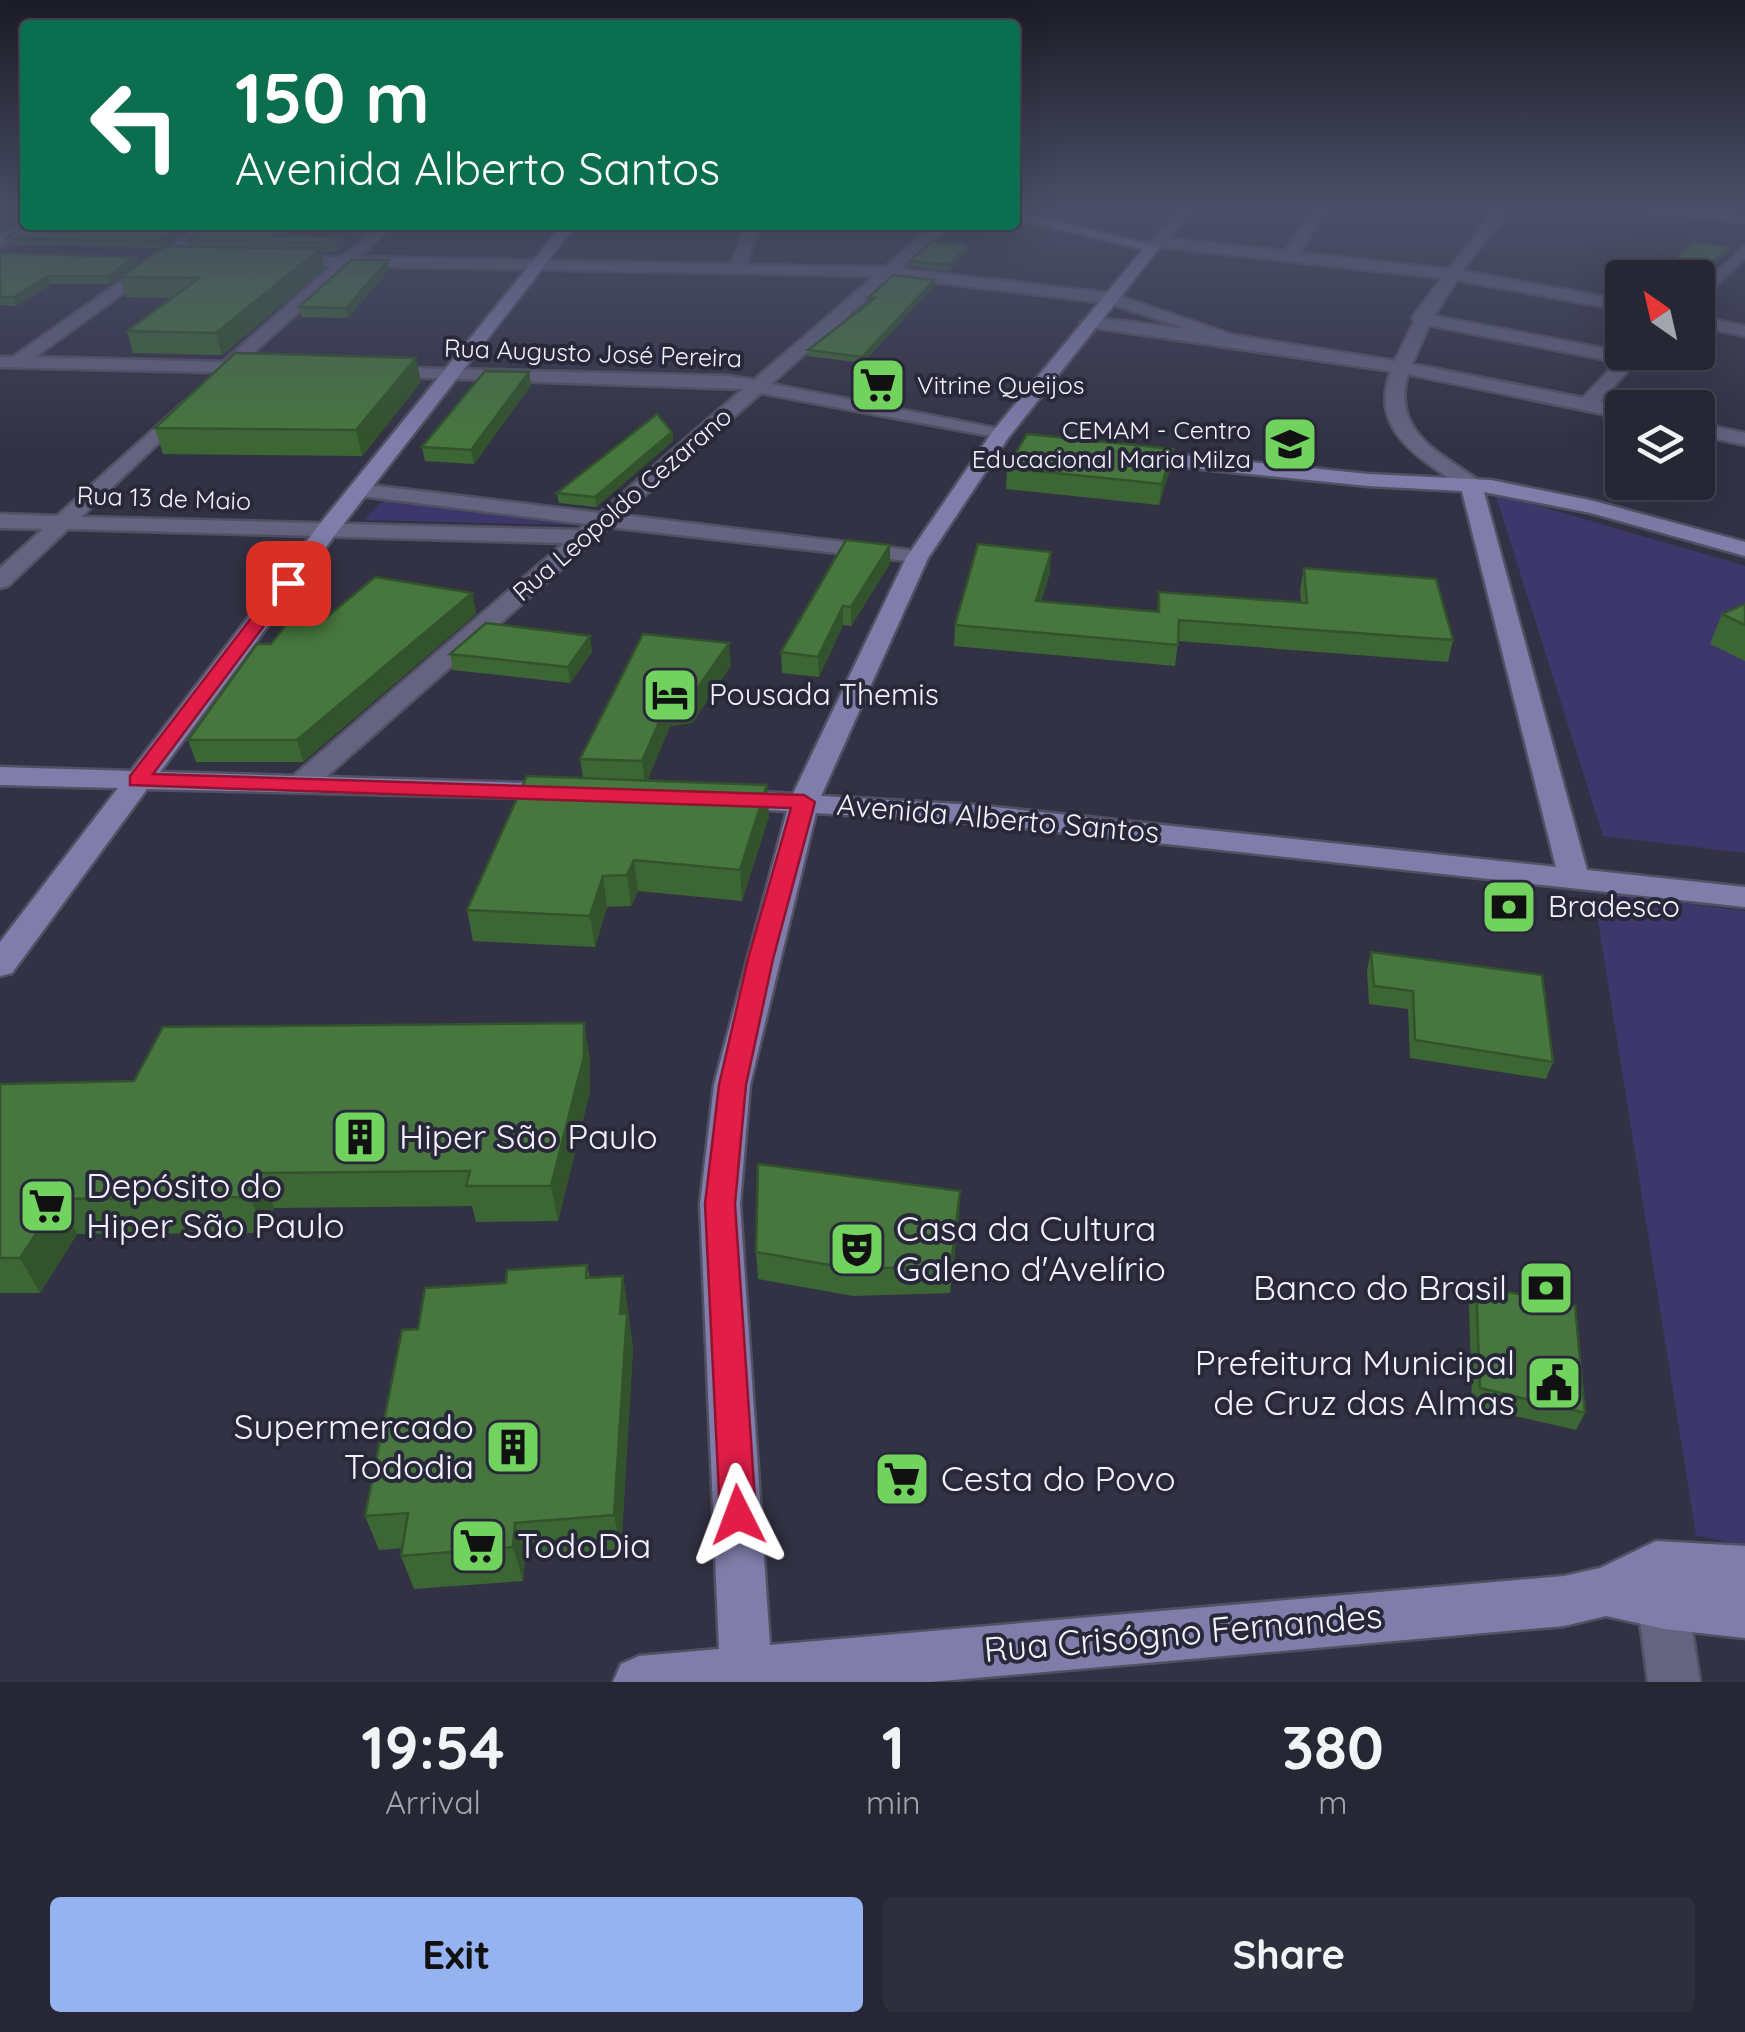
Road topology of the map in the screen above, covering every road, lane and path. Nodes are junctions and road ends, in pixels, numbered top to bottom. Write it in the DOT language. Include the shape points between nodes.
graph roads {
  1 [pos="124,285"];
  2 [pos="320,285"];
  3 [pos="521,285"];
  4 [pos="871,285"];
  5 [pos="1002,285"];
  6 [pos="1120,285"];
  7 [pos="1442,285"];
  8 [pos="1512,285"];
  9 [pos="1110,298"];
  10 [pos="1605,303"];
  11 [pos="1420,318"];
  12 [pos="1088,322"];
  13 [pos="1715,325"];
  14 [pos="1745,332"];
  15 [pos="1225,336"];
  16 [pos="1605,351"];
  17 [pos="5,366"];
  18 [pos="1404,366"];
  19 [pos="227,368"];
  20 [pos="283,369"];
  21 [pos="1620,370"];
  22 [pos="357,371"];
  23 [pos="450,373"];
  24 [pos="758,384"];
  25 [pos="1587,405"];
  26 [pos="1605,409"];
  27 [pos="1715,433"];
  28 [pos="1009,437"];
  29 [pos="1745,439"];
  30 [pos="1114,453"];
  31 [pos="1471,484"];
  32 [pos="361,490"];
  33 [pos="0,520"];
  34 [pos="64,523"];
  35 [pos="594,529"];
  36 [pos="327,530"];
  37 [pos="1745,549"];
  38 [pos="916,558"];
  39 [pos="0,580"];
  40 [pos="0,776"];
  41 [pos="138,780"];
  42 [pos="301,784"];
  43 [pos="595,794"];
  44 [pos="694,798"];
  45 [pos="804,802"];
  46 [pos="1574,878"];
  47 [pos="1745,897"];
  48 [pos="0,965"];
  49 [pos="1745,1570"];
  50 [pos="1660,1584"];
  51 [pos="1745,1614"];
  52 [pos="749,1676"];
  53 [pos="639,1682"];
  54 [pos="1674,1682"];
  1 -- 17 [label="street"];
  2 -- 19 [label="street"];
  3 -- 23 [label="street"];
  4 -- 24 [label="street, Rua Leopoldo Cezarano"];
  5 -- 9 [label="street"];
  6 -- 9 [label="street"];
  7 -- 11 [label="street"];
  8 -- 10 [label="street"];
  9 -- 12 [label="street"];
  9 -- 15 [label="street"];
  11 -- 16 [label="street"];
  11 -- 18 [label="street"];
  12 -- 15 [label="street"];
  12 -- 28 [label="street"];
  13 -- 14 [label="street"];
  15 -- 18 [label="street"];
  17 -- 19 [label="street"];
  18 -- 25 [label="street"];
  18 -- 31 [label="street" via="1394,403 1402,430"];
  19 -- 20 [label="street"];
  19 -- 34 [label="street"];
  21 -- 25 [label="street"];
  22 -- 23 [label="street, Rua Augusto José Pereira"];
  23 -- 24 [label="street, Rua Augusto José Pereira"];
  23 -- 32 [label="street"];
  24 -- 28 [label="street, Rua Augusto José Pereira"];
  24 -- 35 [label="street, Rua Leopoldo Cezarano"];
  25 -- 26 [label="street"];
  27 -- 29 [label="street"];
  28 -- 38 [label="street"];
  30 -- 31 [label="street"];
  31 -- 37 [label="street" via="1594,507"];
  31 -- 46 [label="street"];
  32 -- 35 [label="street"];
  32 -- 36 [label="street"];
  33 -- 34 [label="street, Rua 13 de Maio"];
  34 -- 36 [label="street, Rua 13 de Maio"];
  34 -- 39 [label="street"];
  35 -- 36 [label="street, Rua 13 de Maio"];
  35 -- 38 [label="street"];
  35 -- 42 [label="street, Rua Leopoldo Cezarano"];
  36 -- 41 [label="street"];
  38 -- 45 [label="street"];
  40 -- 41 [label="street"];
  41 -- 42 [label="street"];
  41 -- 48 [label="street"];
  42 -- 43 [label="street"];
  44 -- 45 [label="street, Avenida Alberto Santos"];
  45 -- 46 [label="street, Avenida Alberto Santos"];
  45 -- 52 [label="street" via="732,1085 720,1204"];
  46 -- 47 [label="street, Avenida Alberto Santos"];
  49 -- 50 [label="street"];
  50 -- 51 [label="street"];
  50 -- 52 [label="street, Rua Crisógno Fernandes" via="1564,1601"];
  50 -- 54 [label="street"];
  52 -- 53 [label="street, Rua Crisógno Fernandes"];
}
